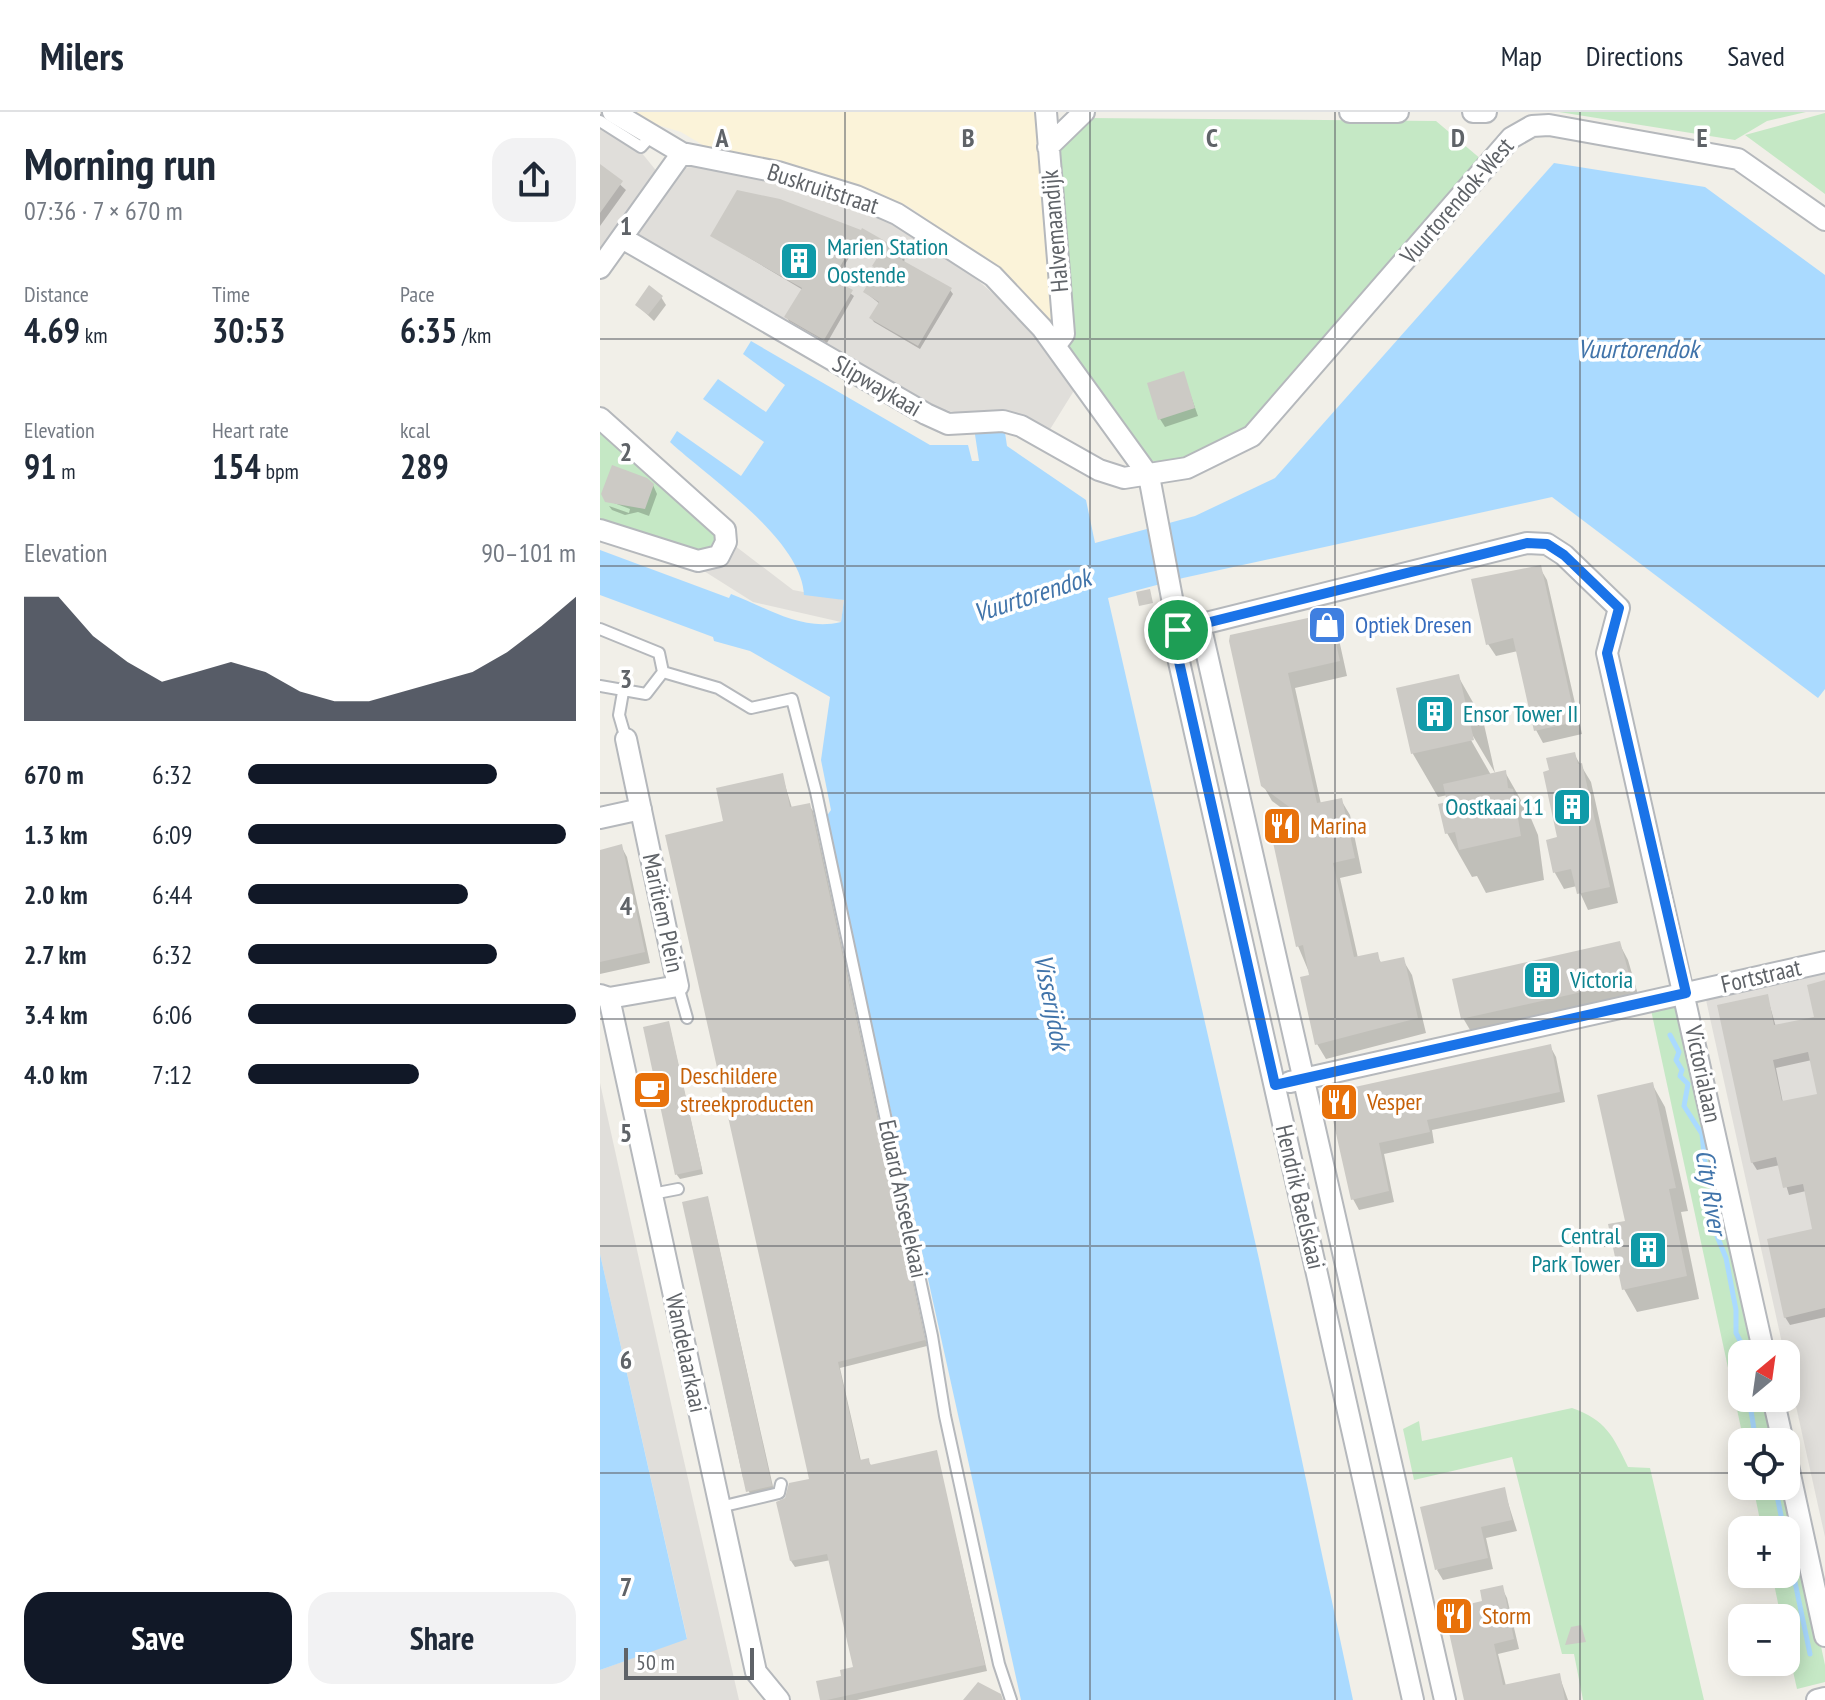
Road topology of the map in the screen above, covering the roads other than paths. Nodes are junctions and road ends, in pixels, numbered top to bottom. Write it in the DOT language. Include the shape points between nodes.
graph roads {
  1 [pos="613,112"];
  2 [pos="1046,112"];
  3 [pos="1084,112"];
  4 [pos="1350,112"];
  5 [pos="1398,112"];
  6 [pos="1473,112"];
  7 [pos="1486,112"];
  8 [pos="600,121"];
  9 [pos="650,137"];
  10 [pos="1048,147"];
  11 [pos="682,153"];
  12 [pos="1825,220"];
  13 [pos="622,238"];
  14 [pos="600,268"];
  15 [pos="1055,346"];
  16 [pos="600,418"];
  17 [pos="1149,476"];
  18 [pos="600,530"];
  19 [pos="1200,624"];
  20 [pos="600,629"];
  21 [pos="1178,630"];
  22 [pos="663,672"];
  23 [pos="600,686"];
  24 [pos="623,692"];
  25 [pos="626,739"];
  26 [pos="641,809"];
  27 [pos="600,818"];
  28 [pos="1825,962"];
  29 [pos="678,986"];
  30 [pos="1686,993"];
  31 [pos="604,997"];
  32 [pos="687,1018"];
  33 [pos="1304,1079"];
  34 [pos="1275,1085"];
  35 [pos="678,1189"];
  36 [pos="652,1194"];
  37 [pos="1761,1340"];
  38 [pos="781,1484"];
  39 [pos="1796,1500"];
  40 [pos="720,1507"];
  41 [pos="1825,1636"];
  42 [pos="1825,1698"];
  43 [pos="779,1700"];
  44 [pos="1011,1700"];
  45 [pos="1413,1700"];
  46 [pos="1445,1700"];
  47 [pos="1817,1700"];
  1 -- 9 [label="street, Buskruitstraat"];
  2 -- 10 [label="street, Halvemaandijk"];
  3 -- 10 [label="street"];
  4 -- 5 [label="street"];
  6 -- 7 [label="street"];
  8 -- 9 [label="lane" via="641,147"];
  9 -- 11 [label="street, Buskruitstraat"];
  10 -- 15 [label="street, Halvemaandijk" via="1064,334"];
  11 -- 13 [label="street"];
  11 -- 15 [label="street, Buskruitstraat" via="778,172 897,214 993,276"];
  12 -- 17 [label="street, Vuurtorendok-West" via="1738,159 1532,126 1511,138 1471,181 1252,436 1187,468"];
  13 -- 14 [label="street"];
  13 -- 17 [label="street, Slipwaykaai" via="948,424 1003,421 1099,470 1124,478"];
  15 -- 17 [label="street, Hendrik Baelskaai"];
  16 -- 18 [label="street" via="725,530 726,542 719,556 698,561"];
  17 -- 21 [label="street, Hendrik Baelskaai"];
  19 -- 21 [label="street"];
  19 -- 30 [label="street, Victorialaan" via="1527,543 1547,544 1564,555 1619,608 1607,653"];
  19 -- 33 [label="street, Hendrik Baelskaai"];
  20 -- 22 [label="lane" via="659,653"];
  21 -- 34 [label="street, Hendrik Baelskaai" via="1175,644"];
  22 -- 24 [label="lane" via="646,694"];
  22 -- 44 [label="lane, Eduard Anseelekaai" via="718,688 751,708 792,699 999,1664"];
  23 -- 24 [label="lane"];
  24 -- 25 [label="lane" via="619,715"];
  25 -- 26 [label="street, Maritiem Plein"];
  26 -- 27 [label="street"];
  26 -- 29 [label="street, Maritiem Plein"];
  28 -- 30 [label="street, Fortstraat"];
  29 -- 31 [label="street, Maritiem Plein"];
  29 -- 32 [label="lane"];
  30 -- 33 [label="street, Fortstraat"];
  30 -- 37 [label="street, Victorialaan"];
  31 -- 36 [label="street, Wandelaarkaai"];
  33 -- 34 [label="street, Fortstraat"];
  33 -- 46 [label="street, Hendrik Baelskaai"];
  34 -- 45 [label="street, Hendrik Baelskaai"];
  35 -- 36 [label="lane"];
  36 -- 40 [label="street, Wandelaarkaai"];
  38 -- 40 [label="lane" via="779,1493"];
  39 -- 41 [label="street"];
  40 -- 43 [label="street, Wandelaarkaai" via="756,1672"];
  42 -- 47 [label="street"];
}
